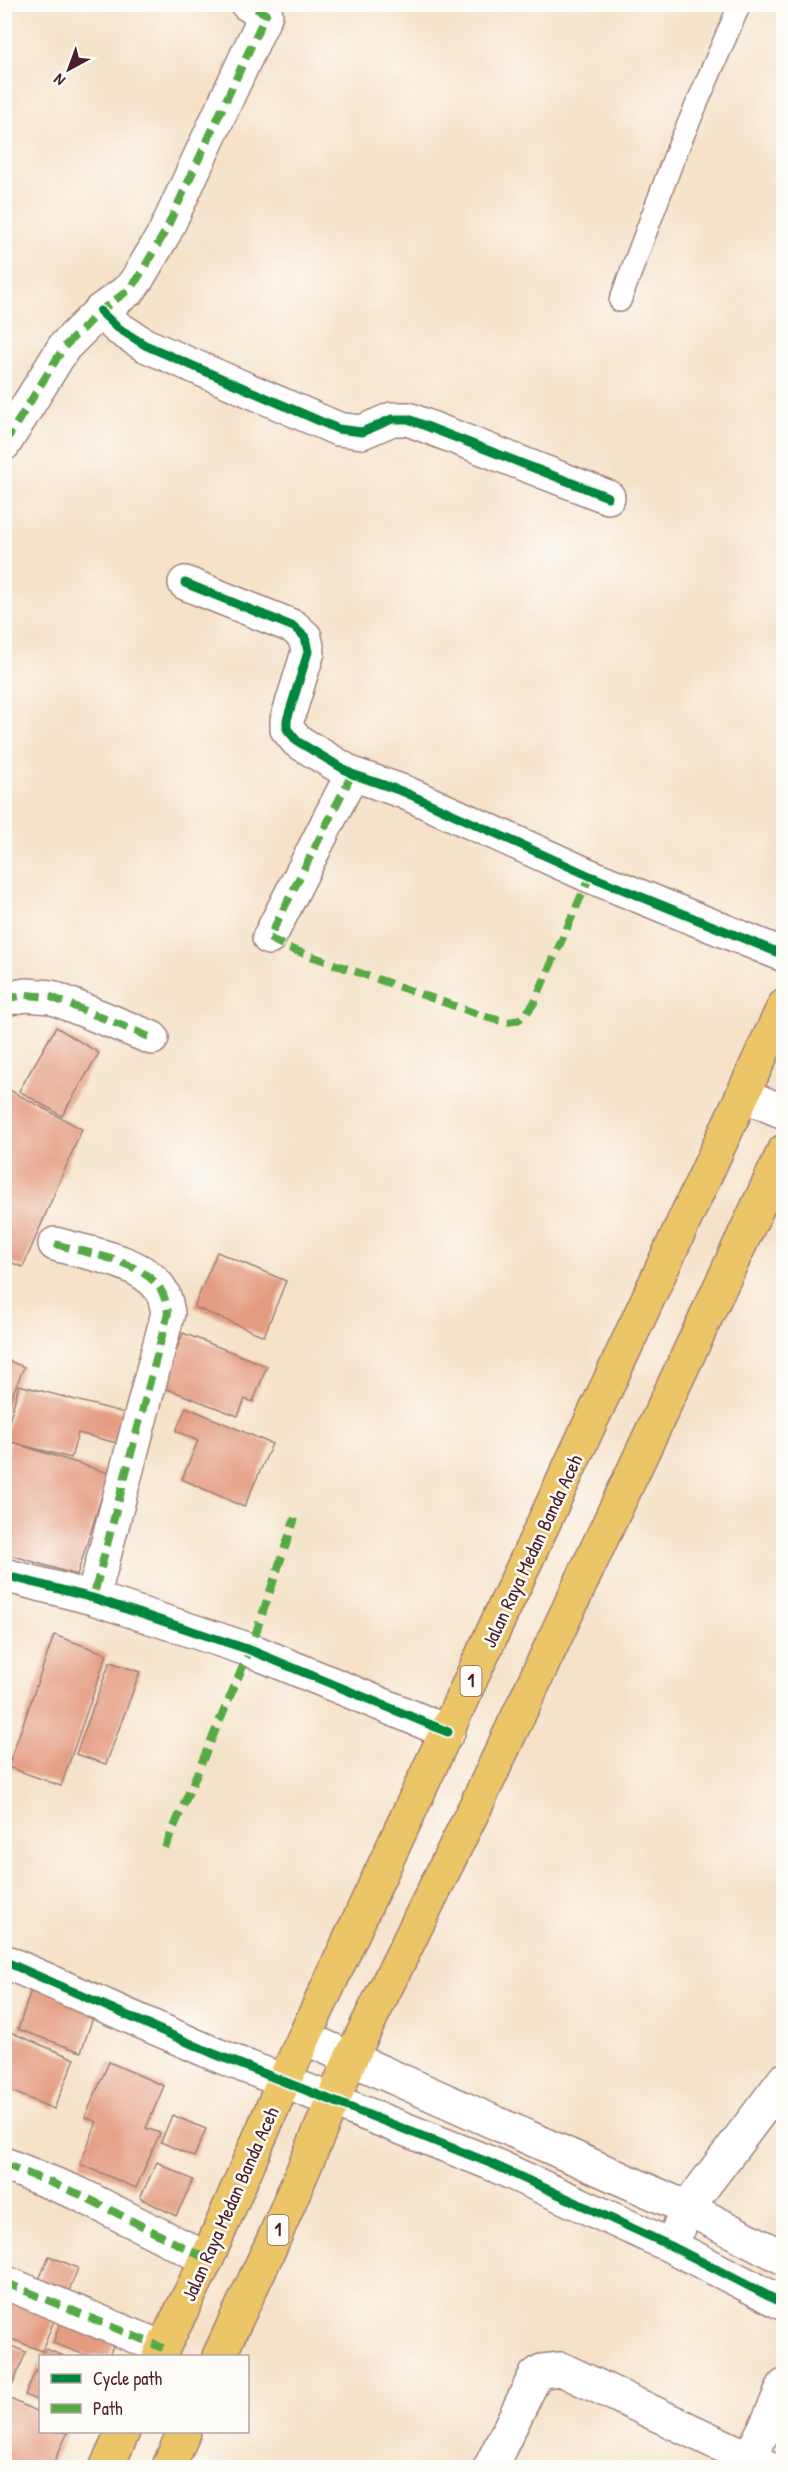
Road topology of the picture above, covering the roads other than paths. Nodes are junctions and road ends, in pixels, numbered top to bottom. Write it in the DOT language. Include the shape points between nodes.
graph roads {
  1 [pos="740,4"];
  2 [pos="261,8"];
  3 [pos="620,300"];
  4 [pos="100,311"];
  5 [pos="4,444"];
  6 [pos="608,497"];
  7 [pos="185,583"];
  8 [pos="352,774"];
  9 [pos="269,938"];
  10 [pos="783,955"];
  11 [pos="4,999"];
  12 [pos="783,1006"];
  13 [pos="152,1038"];
  14 [pos="776,1043"];
  15 [pos="743,1095"];
  16 [pos="783,1112"];
  17 [pos="783,1151"];
  18 [pos="54,1244"];
  19 [pos="4,1575"];
  20 [pos="93,1598"];
  21 [pos="448,1732"];
  22 [pos="4,1961"];
  23 [pos="305,2038"];
  24 [pos="351,2058"];
  25 [pos="783,2080"];
  26 [pos="285,2081"];
  27 [pos="333,2101"];
  28 [pos="4,2164"];
  29 [pos="687,2208"];
  30 [pos="671,2246"];
  31 [pos="783,2258"];
  32 [pos="207,2259"];
  33 [pos="4,2282"];
  34 [pos="783,2304"];
  35 [pos="161,2353"];
  36 [pos="219,2355"];
  37 [pos="783,2386"];
  38 [pos="775,2428"];
  39 [pos="123,2433"];
  40 [pos="184,2433"];
  41 [pos="754,2464"];
  42 [pos="106,2468"];
  43 [pos="168,2468"];
  44 [pos="490,2468"];
  1 -- 3 [label="lane" via="676,152"];
  2 -- 4 [label="street" via="165,232 130,289"];
  4 -- 5 [label="street" via="54,359"];
  4 -- 6 [label="street" via="124,333 145,345 338,429 362,432 392,419 408,419"];
  7 -- 8 [label="street" via="305,637 308,652 289,710 287,729 297,741"];
  8 -- 9 [label="street"];
  8 -- 10 [label="street" via="404,792 590,876"];
  11 -- 13 [label="street" via="26,995 51,997"];
  12 -- 14 [label="highway, Jalan Raya Medan Banda Aceh / 1"];
  14 -- 15 [label="highway, Jalan Raya Medan Banda Aceh / 1"];
  15 -- 16 [label="street"];
  15 -- 21 [label="highway, Jalan Raya Medan Banda Aceh / 1"];
  17 -- 24 [label="highway, 1" via="481,1795"];
  18 -- 20 [label="street" via="130,1266 147,1275 166,1298 168,1313"];
  19 -- 20 [label="street"];
  20 -- 21 [label="street" via="250,1650"];
  21 -- 23 [label="highway, Jalan Raya Medan Banda Aceh / 1"];
  22 -- 26 [label="street"];
  23 -- 24 [label="street"];
  23 -- 26 [label="highway, Jalan Raya Medan Banda Aceh / 1"];
  24 -- 27 [label="highway, 1"];
  24 -- 29 [label="street"];
  25 -- 29 [label="street"];
  26 -- 27 [label="street"];
  26 -- 32 [label="highway, Jalan Raya Medan Banda Aceh / 1"];
  27 -- 30 [label="street" via="490,2163"];
  27 -- 36 [label="highway, 1"];
  28 -- 32 [label="street" via="79,2194"];
  29 -- 30 [label="street"];
  29 -- 31 [label="street"];
  30 -- 34 [label="street"];
  32 -- 35 [label="highway, Jalan Raya Medan Banda Aceh / 1"];
  33 -- 35 [label="street"];
  37 -- 38 [label="street"];
  38 -- 41 [label="street"];
  39 -- 42 [label="highway"];
  40 -- 43 [label="highway"];
  41 -- 44 [label="street" via="570,2371 551,2369 535,2376"];
}
